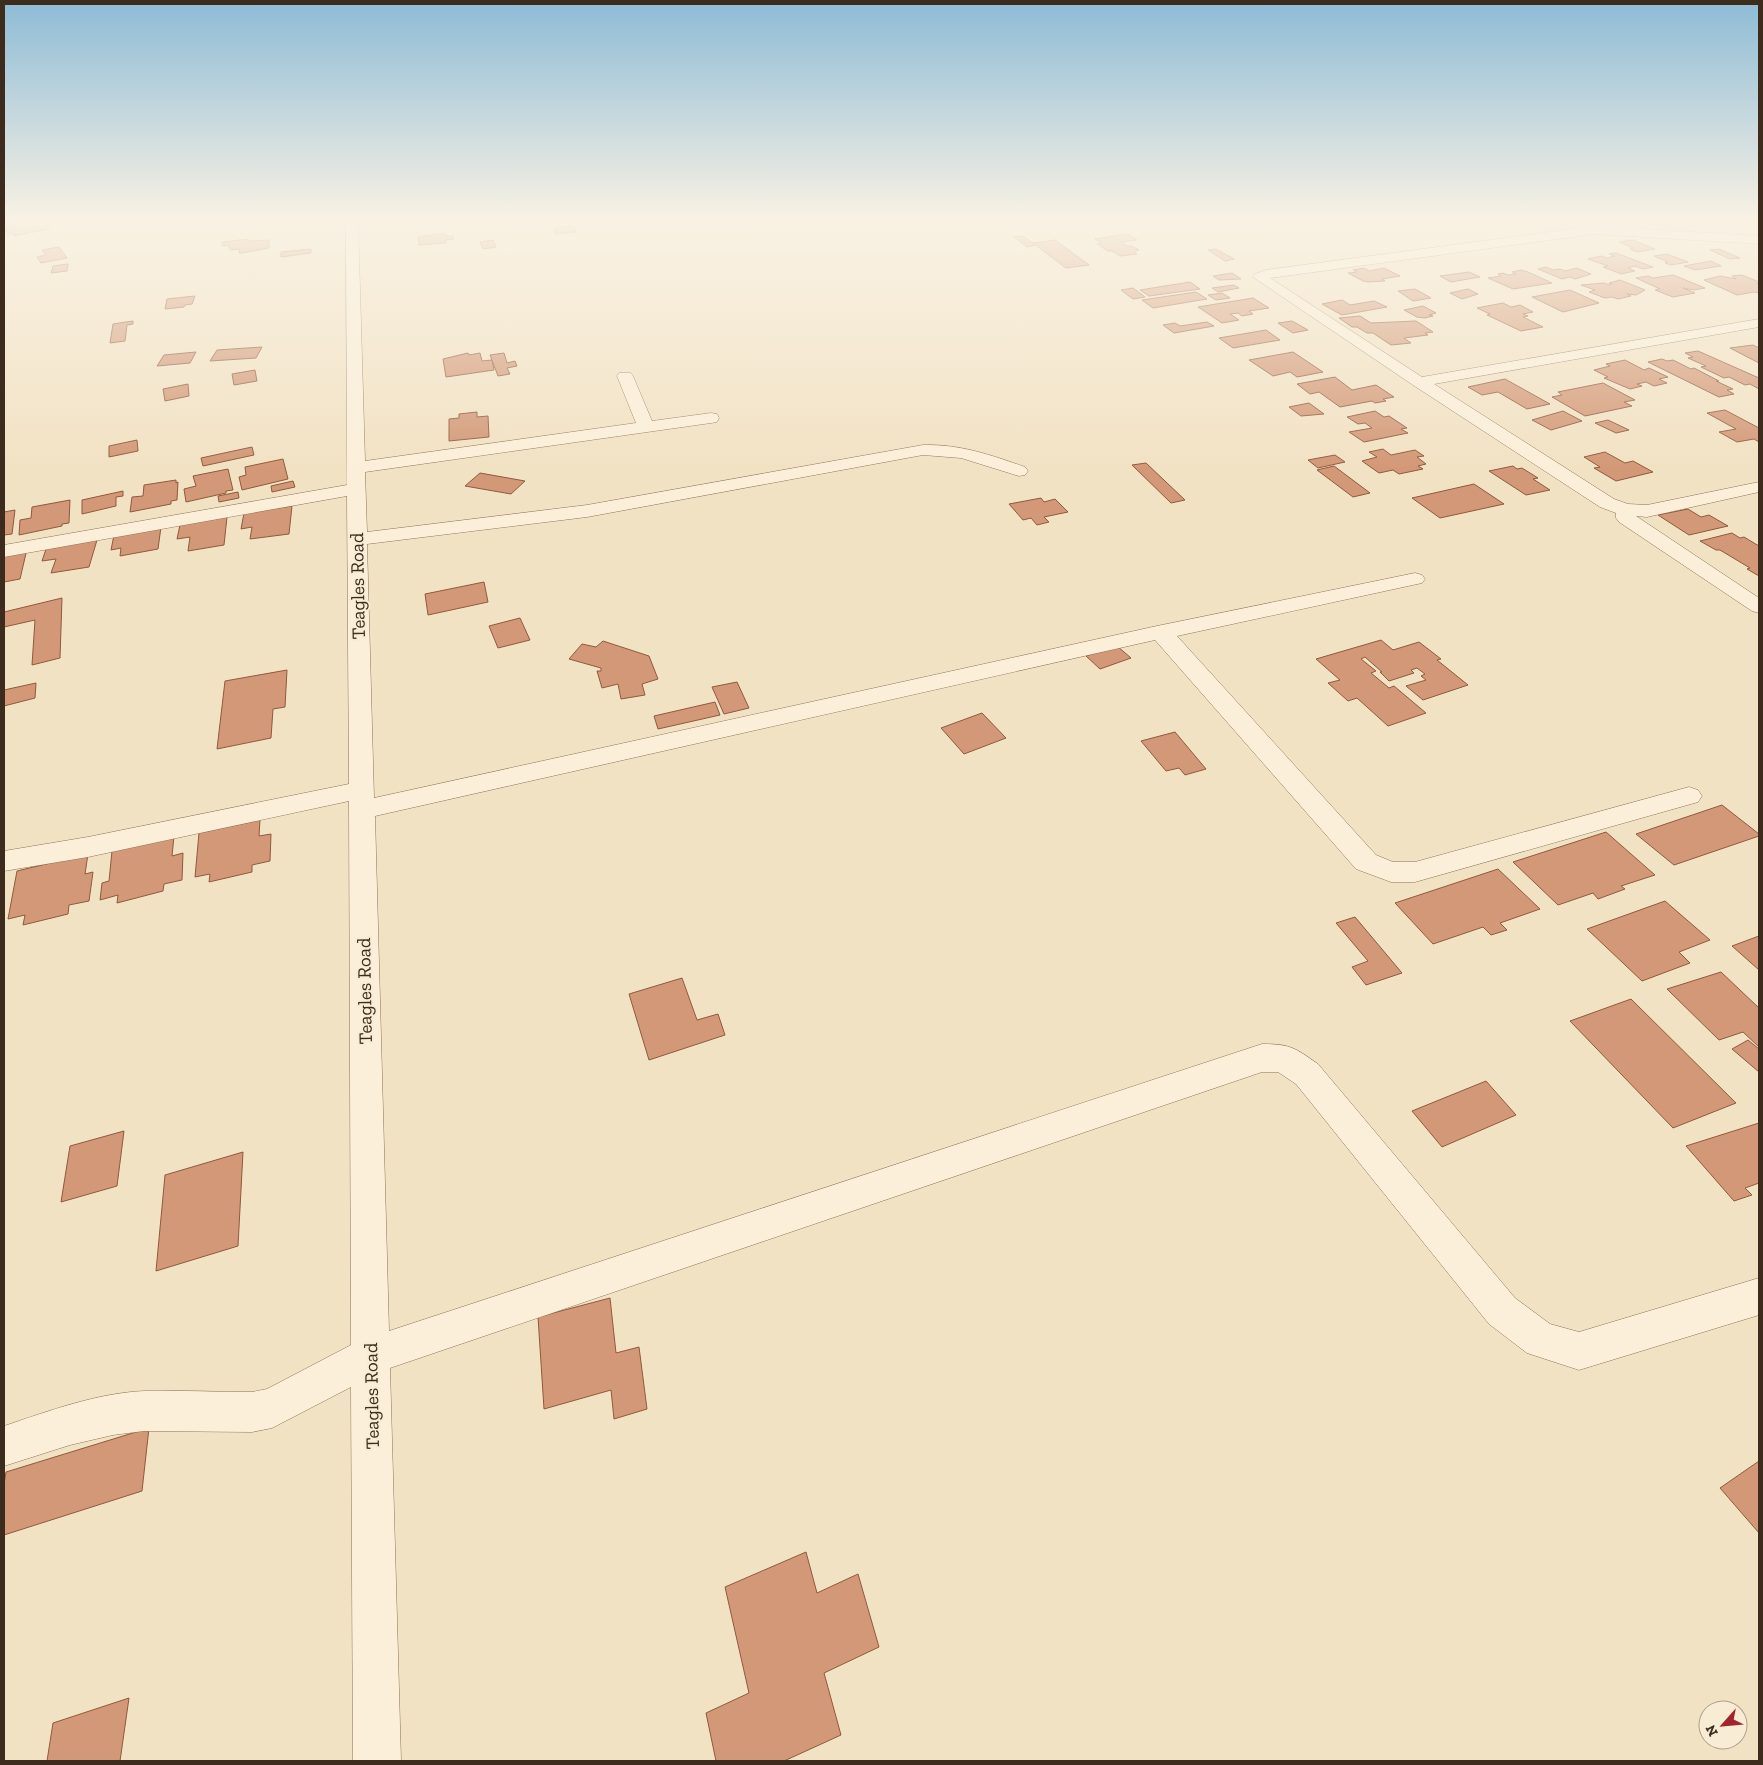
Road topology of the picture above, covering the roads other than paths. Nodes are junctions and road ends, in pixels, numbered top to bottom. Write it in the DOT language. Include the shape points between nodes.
graph roads {
  1 [pos="353,303"];
  2 [pos="1300,303"];
  3 [pos="1756,325"];
  4 [pos="625,376"];
  5 [pos="1419,382"];
  6 [pos="711,418"];
  7 [pos="646,427"];
  8 [pos="1019,471"];
  9 [pos="356,479"];
  10 [pos="1759,487"];
  11 [pos="1626,510"];
  12 [pos="357,539"];
  13 [pos="4,551"];
  14 [pos="1415,579"];
  15 [pos="1759,607"];
  16 [pos="1161,633"];
  17 [pos="1689,796"];
  18 [pos="361,800"];
  19 [pos="4,861"];
  20 [pos="1759,1297"];
  21 [pos="370,1356"];
  22 [pos="4,1446"];
  23 [pos="376,1761"];
  1 -- 9 [label="street, Teagles Road"];
  2 -- 5 [label="street"];
  3 -- 5 [label="street"];
  4 -- 7 [label="street"];
  5 -- 11 [label="street" via="1607,502"];
  6 -- 7 [label="street"];
  7 -- 9 [label="street"];
  8 -- 12 [label="street" via="965,451 923,450 587,511"];
  9 -- 12 [label="street, Teagles Road"];
  9 -- 13 [label="street"];
  10 -- 11 [label="street" via="1646,510"];
  11 -- 15 [label="street" via="1626,518"];
  12 -- 18 [label="street, Teagles Road"];
  14 -- 16 [label="street"];
  16 -- 17 [label="street" via="1366,862 1390,872 1415,872"];
  16 -- 18 [label="street"];
  18 -- 19 [label="street"];
  18 -- 21 [label="street, Teagles Road"];
  20 -- 21 [label="street" via="1579,1351 1540,1340 1502,1311 1307,1074 1284,1058 1262,1058"];
  21 -- 22 [label="street" via="272,1408 252,1412 144,1411 113,1415"];
  21 -- 23 [label="street, Teagles Road"];
}
